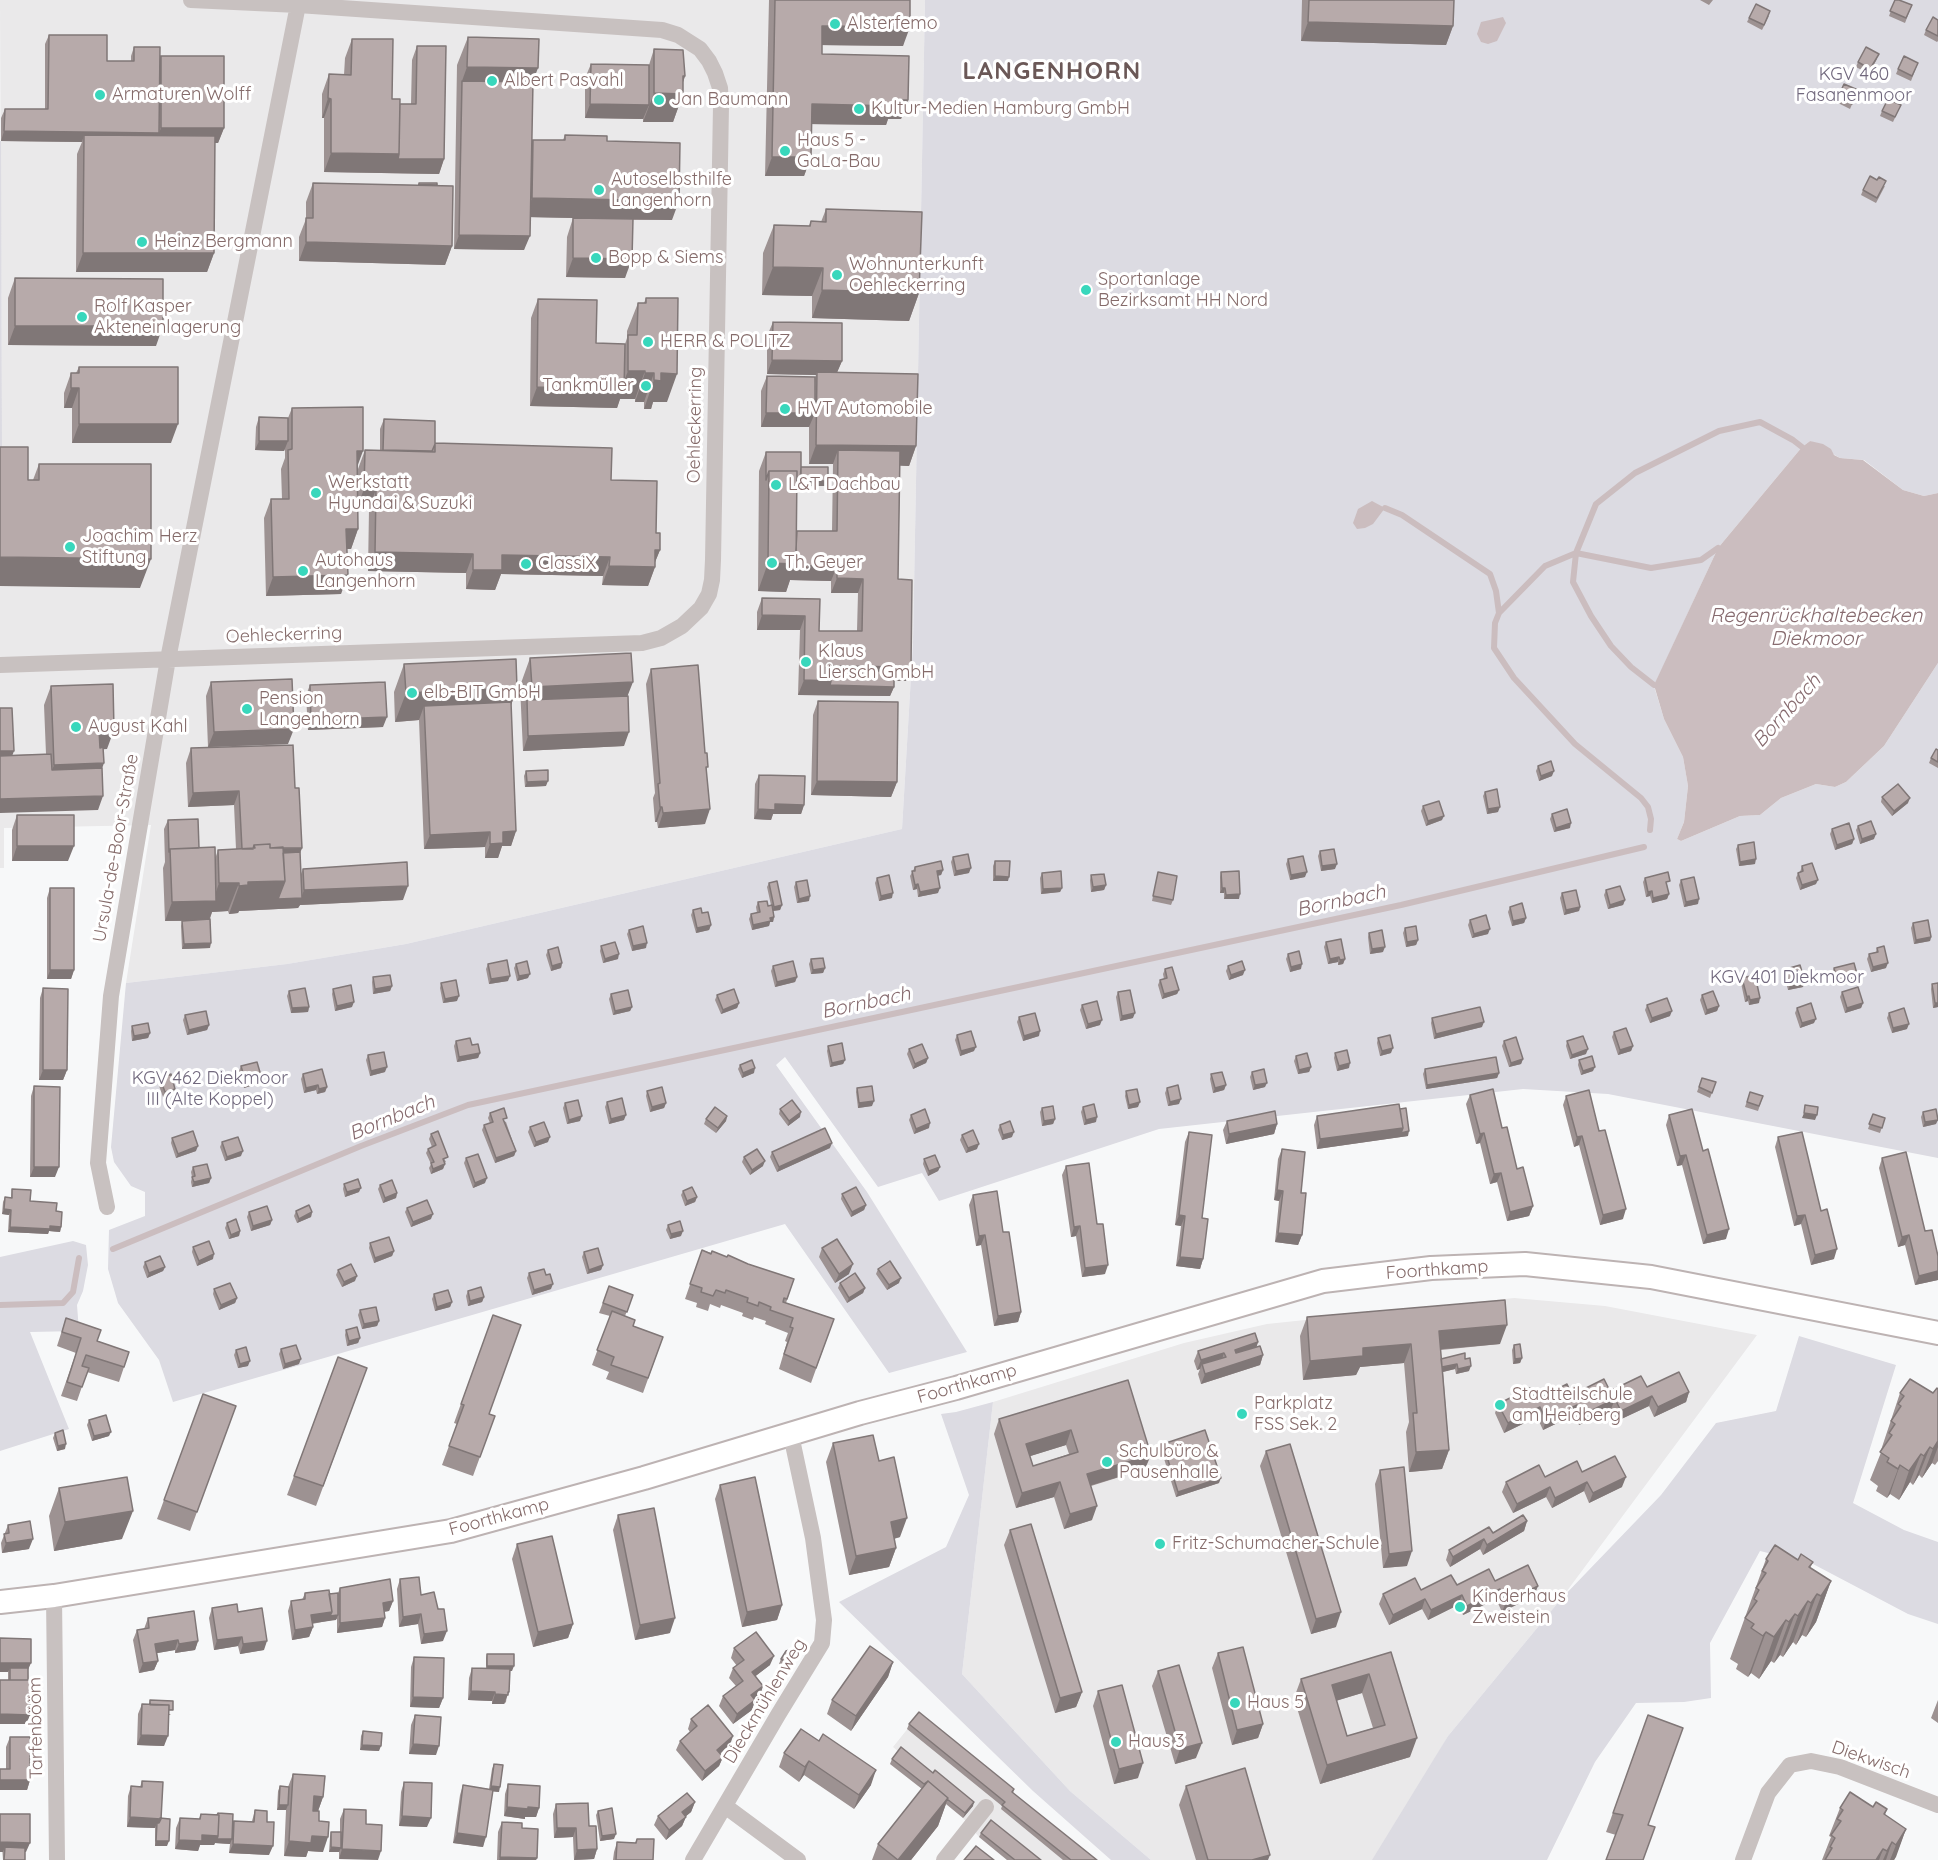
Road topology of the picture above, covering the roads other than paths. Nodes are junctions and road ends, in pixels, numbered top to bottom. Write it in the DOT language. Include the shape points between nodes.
graph roads {
  1 [pos="191,0"];
  2 [pos="298,5"];
  3 [pos="168,659"];
  4 [pos="0,665"];
  5 [pos="107,1206"];
  6 [pos="1938,1334"];
  7 [pos="791,1434"];
  8 [pos="54,1596"];
  9 [pos="0,1602"];
  10 [pos="1938,1805"];
  11 [pos="725,1806"];
  12 [pos="986,1807"];
  13 [pos="57,1860"];
  14 [pos="693,1860"];
  15 [pos="798,1860"];
  16 [pos="944,1860"];
  17 [pos="1743,1860"];
  1 -- 2 [label="street, Oehleckerring"];
  2 -- 3 [label="street, Ursula-de-Boor-Straße"];
  2 -- 3 [label="street, Oehleckerring" via="662,30 692,43 710,61 720,88 721,106 712,580 709,594 692,619 672,633 642,643"];
  3 -- 4 [label="street, Oehleckerring"];
  3 -- 5 [label="street, Ursula-de-Boor-Straße" via="111,996 98,1162"];
  6 -- 7 [label="street, Foorthkamp" via="1640,1276 1525,1264 1431,1268 1323,1281"];
  7 -- 8 [label="street, Foorthkamp" via="452,1530"];
  7 -- 11 [label="street, Dieckmühlenweg" via="813,1538 824,1620 822,1643"];
  8 -- 9 [label="street, Foorthkamp"];
  8 -- 13 [label="street, Tarfenbööm"];
  10 -- 17 [label="street, Diekwisch" via="1840,1767 1811,1761 1790,1765 1768,1792"];
  11 -- 14 [label="street, Dieckmühlenweg"];
  11 -- 15 [label="street"];
  12 -- 16 [label="street"];
}
